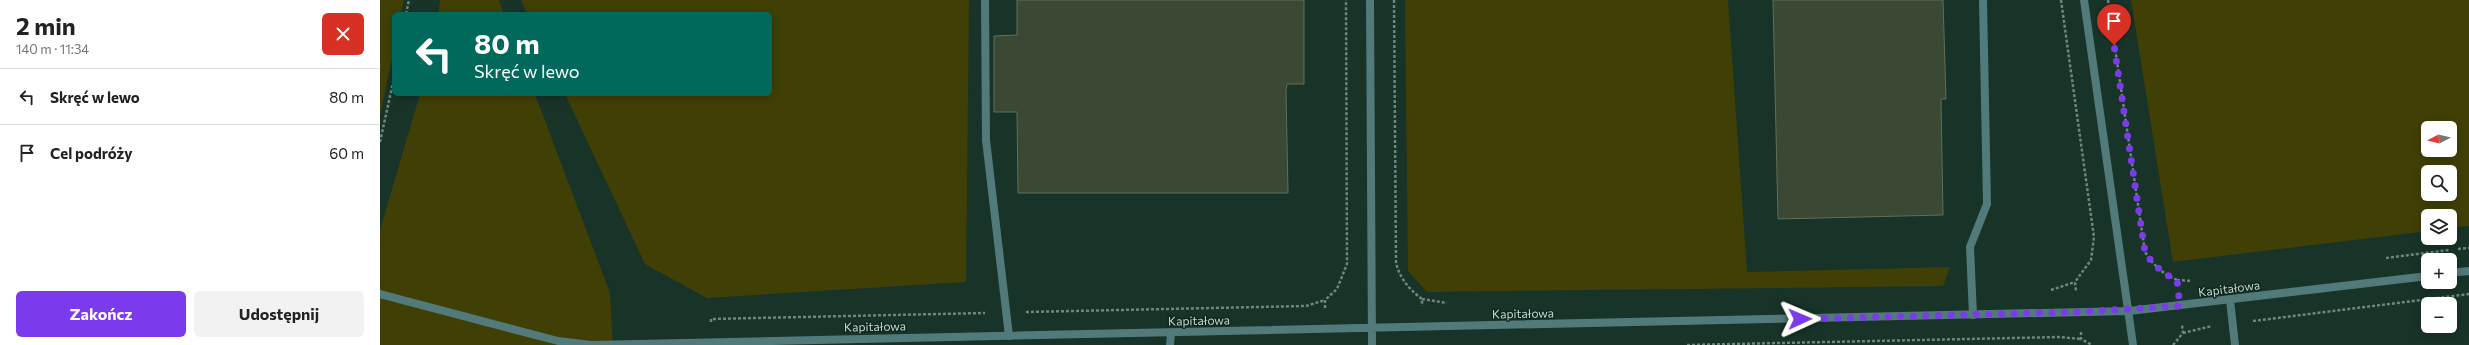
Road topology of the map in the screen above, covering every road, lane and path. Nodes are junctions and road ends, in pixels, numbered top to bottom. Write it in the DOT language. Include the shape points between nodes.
graph roads {
  1 [pos="409,0"];
  2 [pos="985,0"];
  3 [pos="1346,0"];
  4 [pos="1370,0"];
  5 [pos="1394,0"];
  6 [pos="1983,0"];
  7 [pos="2060,0"];
  8 [pos="2084,0"];
  9 [pos="2108,0"];
  10 [pos="406,12"];
  11 [pos="392,87"];
  12 [pos="380,142"];
  13 [pos="2469,271"];
  14 [pos="2457,272"];
  15 [pos="2421,277"];
  16 [pos="380,294"];
  17 [pos="2469,294"];
  18 [pos="2230,300"];
  19 [pos="2180,306"];
  20 [pos="2129,311"];
  21 [pos="2078,312"];
  22 [pos="1973,315"];
  23 [pos="2233,323"];
  24 [pos="1423,327"];
  25 [pos="1372,328"];
  26 [pos="1325,330"];
  27 [pos="1171,333"];
  28 [pos="2183,333"];
  29 [pos="1009,336"];
  30 [pos="2081,339"];
  31 [pos="853,342"];
  32 [pos="1170,345"];
  33 [pos="1372,345"];
  34 [pos="1686,345"];
  35 [pos="2092,345"];
  36 [pos="2133,345"];
  37 [pos="2173,345"];
  38 [pos="2235,345"];
  1 -- 10 [label="path"];
  2 -- 29 [label="street" via="986,140"];
  3 -- 26 [label="path" via="1347,264 1337,289 1325,300"];
  4 -- 25 [label="street"];
  5 -- 24 [label="path" via="1396,262 1408,286 1422,299"];
  6 -- 22 [label="street" via="1987,204 1970,247"];
  7 -- 21 [label="path" via="2094,237 2091,260 2075,282"];
  8 -- 20 [label="street"];
  9 -- 19 [label="path" via="2145,252 2153,265 2177,280"];
  11 -- 12 [label="path"];
  13 -- 14 [label="street"];
  15 -- 18 [label="street, Kapitałowa"];
  16 -- 31 [label="street, Kapitałowa" via="558,341 590,345"];
  17 -- 23 [label="path"];
  18 -- 19 [label="street, Kapitałowa"];
  18 -- 23 [label="street"];
  19 -- 20 [label="street, Kapitałowa"];
  19 -- 28 [label="path"];
  20 -- 21 [label="street, Kapitałowa"];
  20 -- 36 [label="street"];
  21 -- 22 [label="street, Kapitałowa"];
  21 -- 30 [label="path"];
  22 -- 24 [label="street, Kapitałowa"];
  23 -- 28 [label="path"];
  23 -- 38 [label="street"];
  24 -- 25 [label="street, Kapitałowa"];
  25 -- 26 [label="street, Kapitałowa"];
  25 -- 33 [label="street"];
  26 -- 27 [label="street, Kapitałowa"];
  27 -- 29 [label="street, Kapitałowa"];
  27 -- 32 [label="street"];
  28 -- 37 [label="path"];
  29 -- 31 [label="street, Kapitałowa"];
  30 -- 34 [label="path" via="2060,336"];
  30 -- 35 [label="path"];
}
